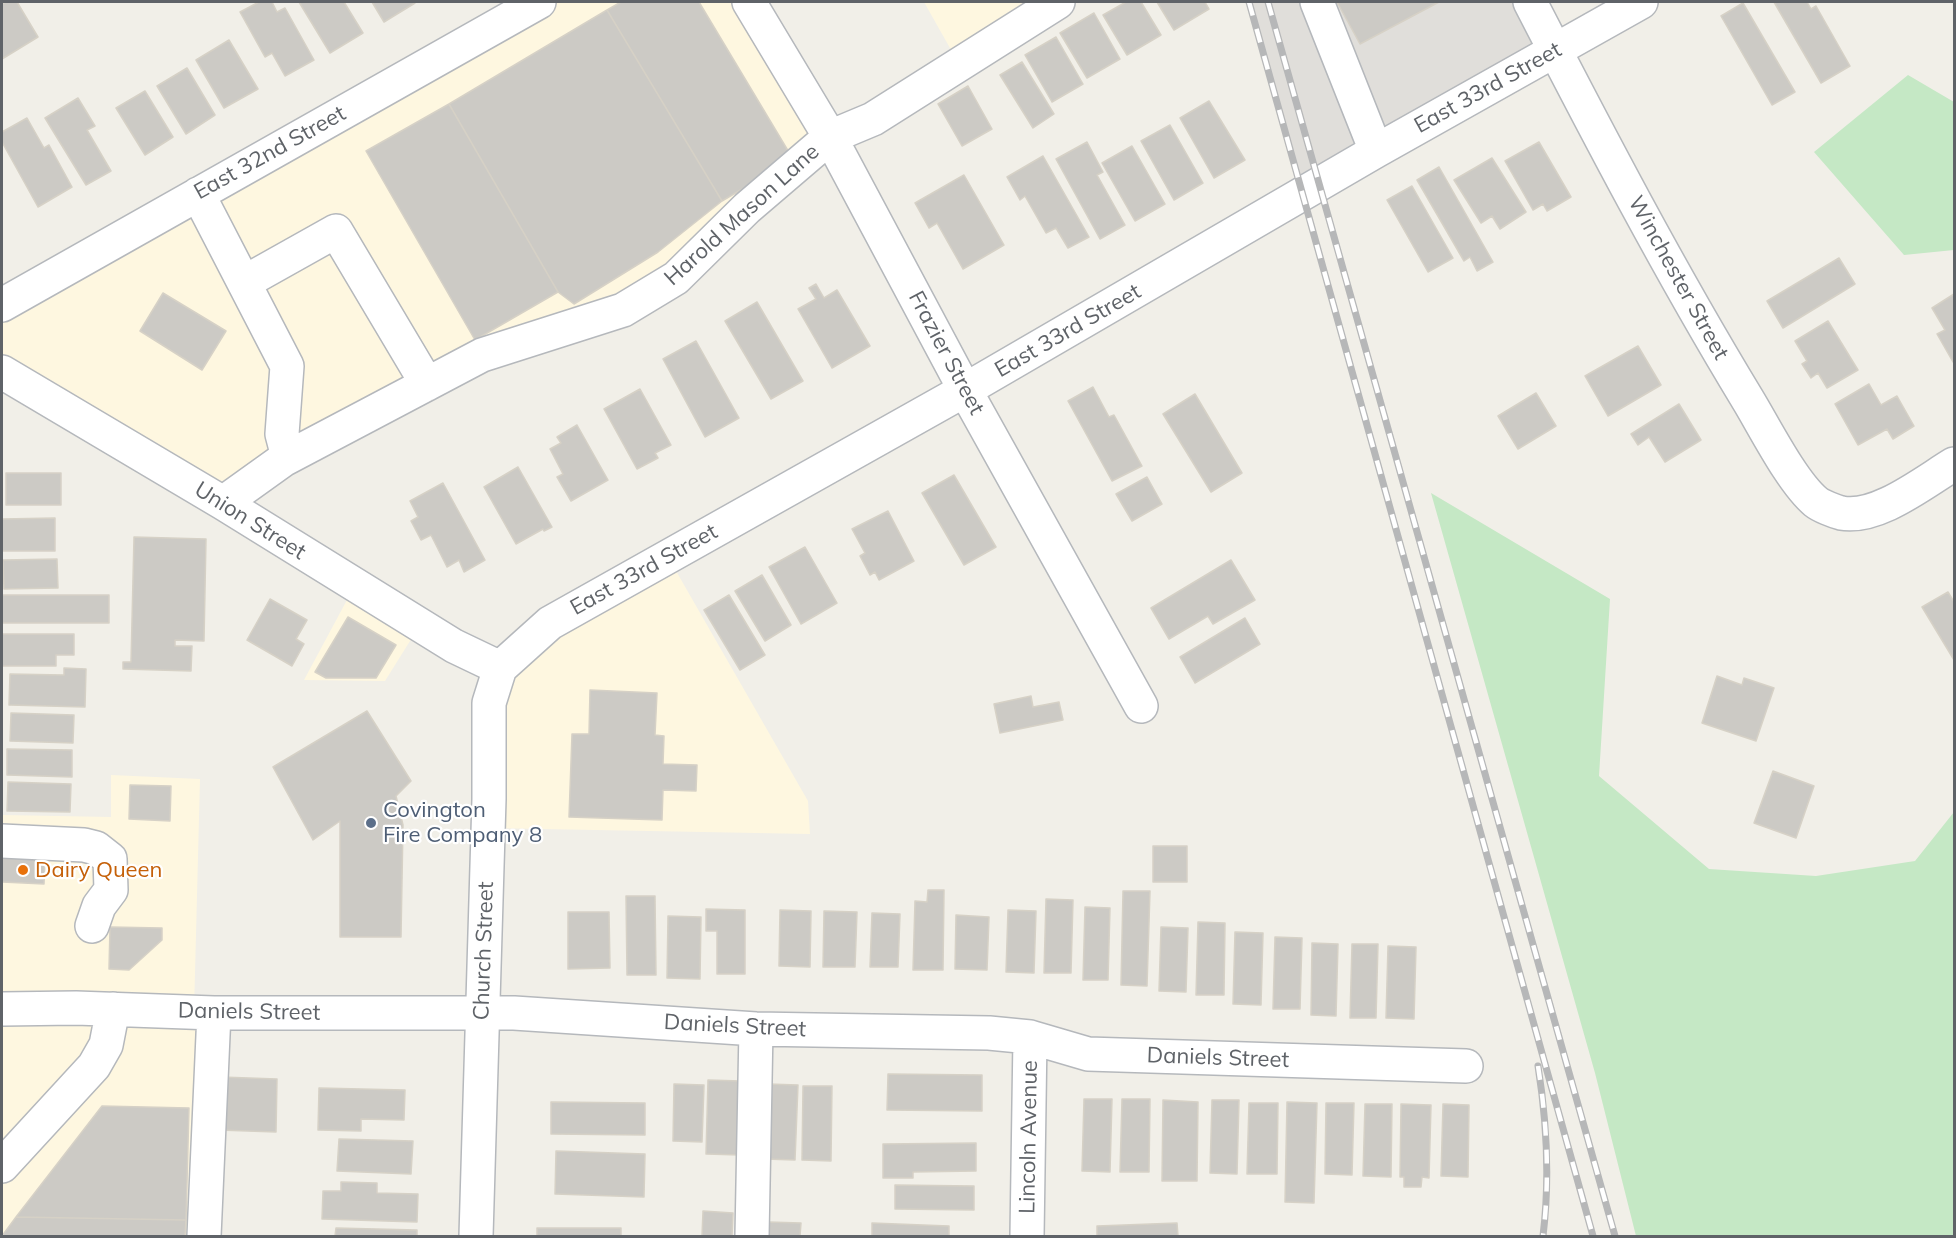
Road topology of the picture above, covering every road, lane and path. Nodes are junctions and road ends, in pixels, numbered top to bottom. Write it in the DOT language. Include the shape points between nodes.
graph roads {
  1 [pos="539,2"];
  2 [pos="749,2"];
  3 [pos="1058,2"];
  4 [pos="1317,2"];
  5 [pos="1530,2"];
  6 [pos="1641,2"];
  7 [pos="1555,51"];
  8 [pos="830,137"];
  9 [pos="1376,151"];
  10 [pos="198,194"];
  11 [pos="245,282"];
  12 [pos="2,305"];
  13 [pos="2,372"];
  14 [pos="427,384"];
  15 [pos="965,390"];
  16 [pos="288,457"];
  17 [pos="1954,464"];
  18 [pos="223,503"];
  19 [pos="500,668"];
  20 [pos="1141,706"];
  21 [pos="2,841"];
  22 [pos="92,926"];
  23 [pos="2,1009"];
  24 [pos="113,1009"];
  25 [pos="213,1013"];
  26 [pos="481,1013"];
  27 [pos="756,1029"];
  28 [pos="1030,1037"];
  29 [pos="1466,1066"];
  30 [pos="2,1166"];
  31 [pos="204,1236"];
  32 [pos="476,1236"];
  33 [pos="752,1236"];
  34 [pos="1027,1236"];
  1 -- 10 [label="street, East 32nd Street"];
  2 -- 8 [label="street, Frazier Street"];
  3 -- 8 [label="street, Harold Mason Lane" via="873,119"];
  4 -- 9 [label="street"];
  5 -- 7 [label="street, Winchester Street"];
  6 -- 7 [label="street, East 33rd Street"];
  7 -- 9 [label="street, East 33rd Street"];
  7 -- 17 [label="street, Winchester Street" via="1713,342 1795,476 1816,502 1840,513 1863,514"];
  8 -- 14 [label="street, Harold Mason Lane" via="747,208 676,278 623,310 482,355"];
  8 -- 15 [label="street, Frazier Street"];
  9 -- 15 [label="street, East 33rd Street"];
  10 -- 11 [label="street"];
  10 -- 12 [label="street, East 32nd Street"];
  11 -- 14 [label="street" via="336,231"];
  11 -- 16 [label="street" via="287,366 282,434"];
  13 -- 18 [label="street, Union Street"];
  14 -- 16 [label="street, Harold Mason Lane"];
  15 -- 19 [label="street, East 33rd Street" via="550,623"];
  15 -- 20 [label="street, Frazier Street"];
  16 -- 18 [label="street, Harold Mason Lane"];
  18 -- 19 [label="street, Union Street" via="454,646"];
  19 -- 26 [label="street, Church Street" via="489,703"];
  21 -- 22 [label="street" via="84,845 96,848 110,859 111,890 99,906"];
  23 -- 24 [label="street, Daniels Street"];
  24 -- 25 [label="street, Daniels Street"];
  24 -- 30 [label="street" via="106,1045 94,1066"];
  25 -- 26 [label="street, Daniels Street"];
  25 -- 31 [label="street"];
  26 -- 27 [label="street, Daniels Street"];
  26 -- 32 [label="street, Church Street"];
  27 -- 28 [label="street, Daniels Street"];
  27 -- 33 [label="street"];
  28 -- 29 [label="street, Daniels Street" via="1088,1054"];
  28 -- 34 [label="street, Lincoln Avenue"];
}
